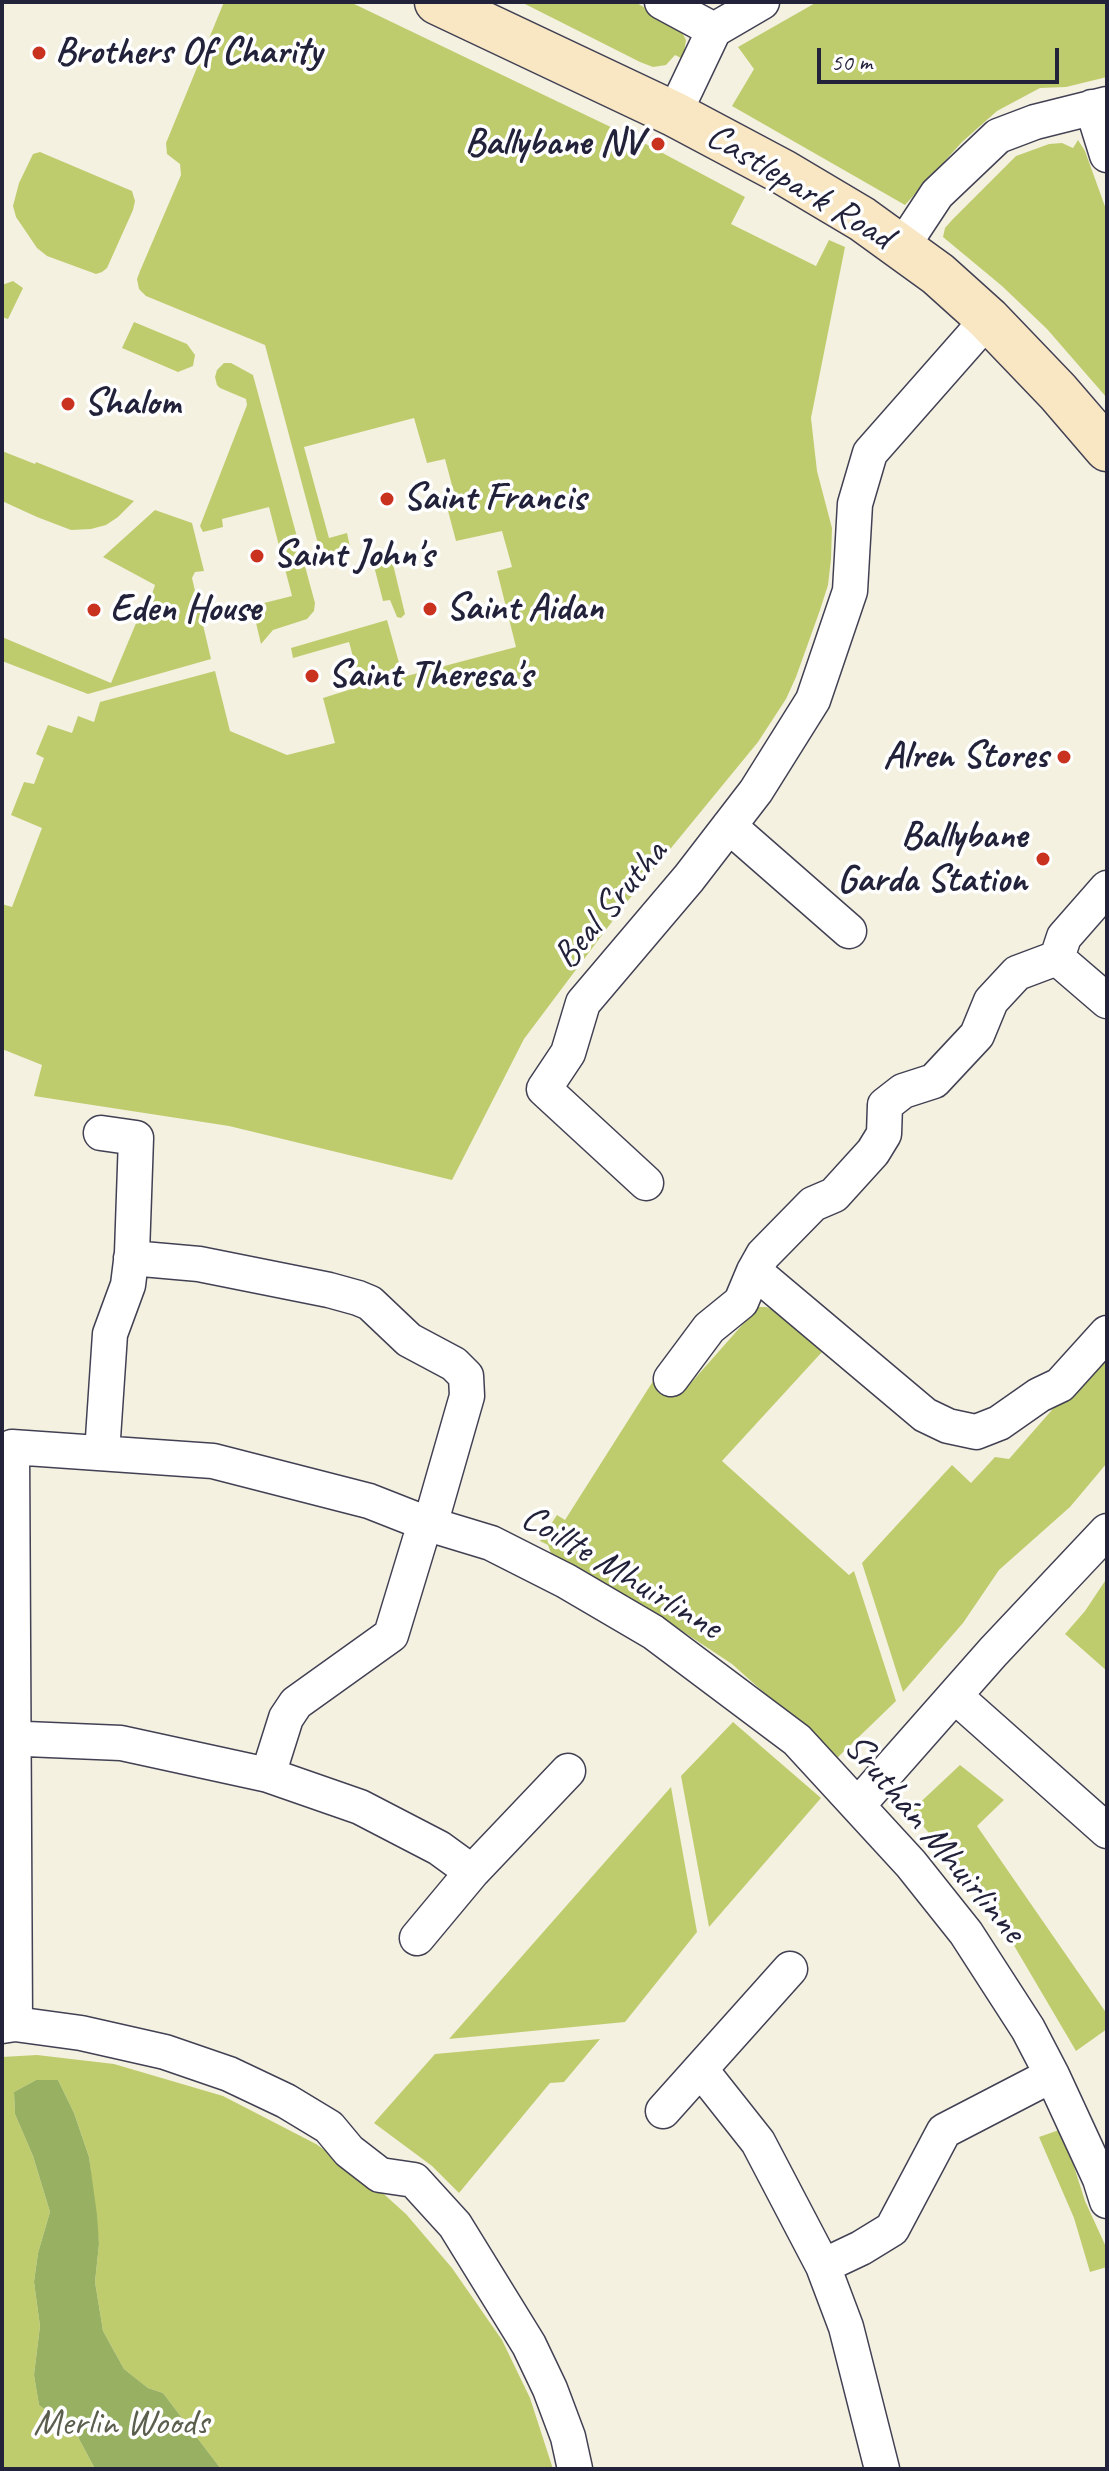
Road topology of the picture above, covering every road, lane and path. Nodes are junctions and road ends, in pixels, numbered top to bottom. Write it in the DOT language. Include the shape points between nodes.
graph roads {
  1 [pos="437,2"];
  2 [pos="662,2"];
  3 [pos="762,2"];
  4 [pos="714,30"];
  5 [pos="1099,106"];
  6 [pos="674,114"];
  7 [pos="1107,155"];
  8 [pos="902,247"];
  9 [pos="988,319"];
  10 [pos="1107,449"];
  11 [pos="729,826"];
  12 [pos="1107,888"];
  13 [pos="849,931"];
  14 [pos="1057,958"];
  15 [pos="1107,1001"];
  16 [pos="101,1133"];
  17 [pos="646,1183"];
  18 [pos="131,1258"];
  19 [pos="754,1271"];
  20 [pos="1107,1333"];
  21 [pos="671,1379"];
  22 [pos="7,1447"];
  23 [pos="102,1453"];
  24 [pos="428,1524"];
  25 [pos="1107,1531"];
  26 [pos="955,1696"];
  27 [pos="8,1737"];
  28 [pos="797,1740"];
  29 [pos="568,1771"];
  30 [pos="268,1775"];
  31 [pos="858,1805"];
  32 [pos="1107,1831"];
  33 [pos="472,1872"];
  34 [pos="417,1938"];
  35 [pos="790,1969"];
  36 [pos="8,2025"];
  37 [pos="701,2070"];
  38 [pos="1052,2075"];
  39 [pos="663,2111"];
  40 [pos="1107,2201"];
  41 [pos="823,2266"];
  42 [pos="575,2469"];
  43 [pos="882,2469"];
  1 -- 6 [label="street, Castlepark Road"];
  2 -- 4 [label="street"];
  3 -- 4 [label="street"];
  4 -- 6 [label="street"];
  5 -- 7 [label="street"];
  5 -- 8 [label="street" via="998,136 937,194"];
  6 -- 8 [label="street, Castlepark Road" via="815,189"];
  8 -- 9 [label="street, Castlepark Road"];
  9 -- 10 [label="street, Castlepark Road"];
  9 -- 11 [label="street, Beal Srutha" via="870,453 855,504 850,591 813,700"];
  11 -- 13 [label="street"];
  11 -- 17 [label="street, Beal Srutha" via="583,1003 568,1053 544,1089"];
  12 -- 14 [label="street" via="1064,937"];
  14 -- 15 [label="street"];
  14 -- 19 [label="street" via="1017,973 991,1001 977,1035 934,1081 903,1091 885,1105 884,1134 873,1152 834,1195 813,1204"];
  16 -- 18 [label="street" via="136,1138"];
  18 -- 23 [label="street" via="128,1285 110,1334"];
  18 -- 24 [label="street" via="199,1264 358,1298 409,1340 454,1364 466,1376 467,1396"];
  19 -- 20 [label="street" via="925,1415 976,1432 1060,1385"];
  19 -- 21 [label="street" via="741,1302 709,1328"];
  22 -- 23 [label="street, Coillte Mhuirlinne"];
  22 -- 27 [label="street, Coillte Mhuirlinne"];
  23 -- 24 [label="street, Coillte Mhuirlinne" via="213,1461 369,1501"];
  24 -- 28 [label="street, Coillte Mhuirlinne" via="491,1543 566,1581 641,1625"];
  24 -- 30 [label="street" via="391,1635 296,1703"];
  25 -- 26 [label="street"];
  26 -- 31 [label="street"];
  26 -- 32 [label="street"];
  27 -- 30 [label="street" via="121,1743"];
  27 -- 36 [label="street, Coillte Mhuirlinne"];
  28 -- 31 [label="street, Sruthán Mhuirlinne"];
  29 -- 33 [label="street"];
  30 -- 33 [label="street" via="360,1807 439,1848"];
  31 -- 38 [label="street, Sruthán Mhuirlinne" via="966,1933"];
  33 -- 34 [label="street"];
  35 -- 37 [label="street"];
  36 -- 42 [label="street, Coillte Mhuirlinne" via="81,2033 165,2052 229,2074 329,2127 380,2175 414,2180 455,2225 529,2345 568,2437"];
  37 -- 39 [label="street"];
  37 -- 41 [label="street" via="758,2142"];
  38 -- 40 [label="street, Sruthán Mhuirlinne"];
  38 -- 41 [label="street" via="944,2131 892,2229"];
  41 -- 43 [label="street" via="846,2327"];
}
